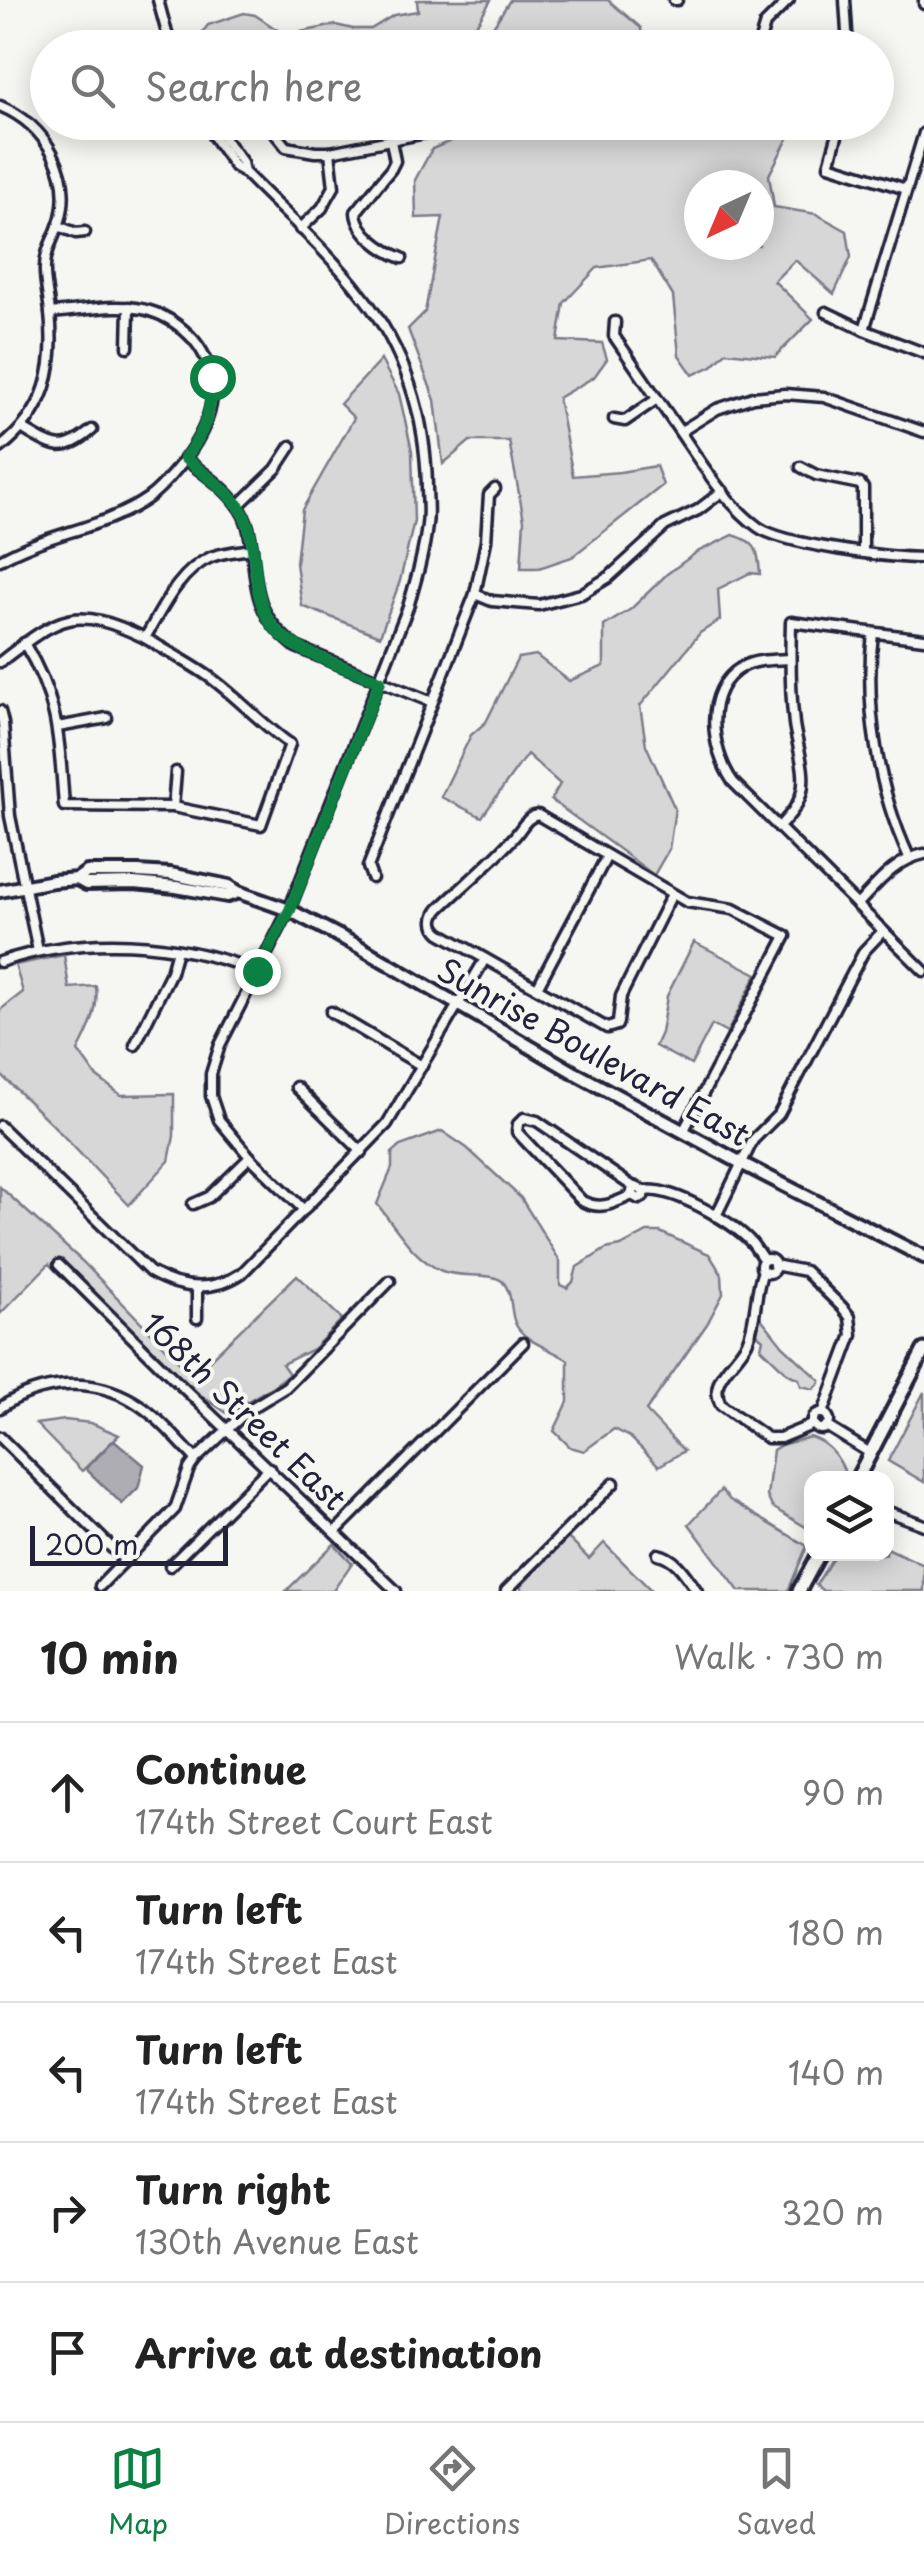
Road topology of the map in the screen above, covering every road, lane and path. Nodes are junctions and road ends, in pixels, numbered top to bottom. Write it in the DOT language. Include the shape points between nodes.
graph roads {
  1 [pos="158,0"];
  2 [pos="790,0"];
  3 [pos="844,0"];
  4 [pos="167,30"];
  5 [pos="763,30"];
  6 [pos="846,30"];
  7 [pos="0,106"];
  8 [pos="30,123"];
  9 [pos="924,133"];
  10 [pos="45,140"];
  11 [pos="215,140"];
  12 [pos="226,140"];
  13 [pos="280,140"];
  14 [pos="391,140"];
  15 [pos="836,140"];
  16 [pos="330,152"];
  17 [pos="244,172"];
  18 [pos="906,190"];
  19 [pos="58,226"];
  20 [pos="300,229"];
  21 [pos="84,232"];
  22 [pos="402,258"];
  23 [pos="130,307"];
  24 [pos="826,312"];
  25 [pos="50,314"];
  26 [pos="615,322"];
  27 [pos="864,330"];
  28 [pos="128,347"];
  29 [pos="924,353"];
  30 [pos="657,399"];
  31 [pos="614,419"];
  32 [pos="23,429"];
  33 [pos="92,430"];
  34 [pos="680,432"];
  35 [pos="924,432"];
  36 [pos="291,446"];
  37 [pos="0,448"];
  38 [pos="185,458"];
  39 [pos="801,467"];
  40 [pos="495,489"];
  41 [pos="722,490"];
  42 [pos="238,506"];
  43 [pos="252,549"];
  44 [pos="863,552"];
  45 [pos="924,558"];
  46 [pos="0,560"];
  47 [pos="475,594"];
  48 [pos="873,633"];
  49 [pos="145,638"];
  50 [pos="924,640"];
  51 [pos="24,644"];
  52 [pos="790,659"];
  53 [pos="0,662"];
  54 [pos="380,681"];
  55 [pos="432,702"];
  56 [pos="0,710"];
  57 [pos="107,718"];
  58 [pos="58,726"];
  59 [pos="176,772"];
  60 [pos="173,808"];
  61 [pos="5,817"];
  62 [pos="779,827"];
  63 [pos="924,854"];
  64 [pos="607,856"];
  65 [pos="909,857"];
  66 [pos="372,878"];
  67 [pos="22,886"];
  68 [pos="0,892"];
  69 [pos="672,894"];
  70 [pos="857,905"];
  71 [pos="290,910"];
  72 [pos="884,931"];
  73 [pos="176,950"];
  74 [pos="38,951"];
  75 [pos="486,959"];
  76 [pos="0,962"];
  77 [pos="257,971"];
  78 [pos="924,971"];
  79 [pos="537,988"];
  80 [pos="458,1005"];
  81 [pos="331,1012"];
  82 [pos="135,1045"];
  83 [pos="422,1066"];
  84 [pos="296,1087"];
  85 [pos="0,1126"];
  86 [pos="683,1132"];
  87 [pos="362,1152"];
  88 [pos="250,1157"];
  89 [pos="742,1164"];
  90 [pos="637,1191"];
  91 [pos="193,1204"];
  92 [pos="304,1210"];
  93 [pos="716,1216"];
  94 [pos="924,1257"];
  95 [pos="764,1260"];
  96 [pos="60,1264"];
  97 [pos="774,1265"];
  98 [pos="763,1271"];
  99 [pos="390,1281"];
  100 [pos="197,1288"];
  101 [pos="197,1318"];
  102 [pos="523,1343"];
  103 [pos="924,1350"];
  104 [pos="0,1408"];
  105 [pos="822,1414"];
  106 [pos="814,1424"];
  107 [pos="826,1426"];
  108 [pos="226,1428"];
  109 [pos="0,1437"];
  110 [pos="870,1453"];
  111 [pos="196,1458"];
  112 [pos="270,1468"];
  113 [pos="861,1471"];
  114 [pos="614,1483"];
  115 [pos="894,1514"];
  116 [pos="924,1525"];
  117 [pos="335,1532"];
  118 [pos="658,1554"];
  119 [pos="125,1561"];
  120 [pos="815,1561"];
  121 [pos="170,1566"];
  122 [pos="100,1586"];
  123 [pos="396,1591"];
  124 [pos="506,1591"];
  125 [pos="697,1591"];
  126 [pos="799,1591"];
  1 -- 4 [label="street"];
  2 -- 5 [label="street"];
  3 -- 6 [label="street"];
  7 -- 8 [label="street"];
  9 -- 18 [label="street"];
  10 -- 19 [label="street" via="61,173"];
  11 -- 17 [label="street"];
  12 -- 17 [label="street"];
  13 -- 16 [label="street" via="286,147"];
  14 -- 16 [label="street"];
  14 -- 22 [label="street" via="395,161 356,219"];
  15 -- 18 [label="street" via="828,165"];
  16 -- 20 [label="street" via="334,187"];
  17 -- 20 [label="street"];
  18 -- 27 [label="street"];
  19 -- 21 [label="street"];
  19 -- 25 [label="street" via="45,267"];
  20 -- 54 [label="street" via="362,294 399,355 422,429 428,522"];
  23 -- 25 [label="street"];
  23 -- 28 [label="street"];
  23 -- 38 [label="street" via="178,325 206,360 212,377 207,424"];
  24 -- 27 [label="street"];
  25 -- 32 [label="street" via="48,381"];
  26 -- 30 [label="street" via="614,336"];
  27 -- 29 [label="street"];
  30 -- 31 [label="street" via="624,421"];
  30 -- 34 [label="street"];
  32 -- 33 [label="street" via="65,446"];
  32 -- 37 [label="street"];
  34 -- 35 [label="street" via="717,409 785,394 824,398"];
  34 -- 41 [label="street"];
  36 -- 42 [label="street"];
  38 -- 42 [label="street"];
  38 -- 46 [label="street" via="166,482 124,512"];
  39 -- 44 [label="street" via="863,488"];
  40 -- 47 [label="street"];
  41 -- 44 [label="street" via="768,533"];
  41 -- 47 [label="street" via="581,594 539,605"];
  42 -- 43 [label="street"];
  43 -- 49 [label="street" via="198,564"];
  43 -- 54 [label="street" via="258,592 276,631"];
  44 -- 45 [label="street"];
  47 -- 55 [label="street"];
  48 -- 50 [label="street"];
  48 -- 52 [label="street" via="790,622"];
  48 -- 65 [label="street" via="875,734"];
  49 -- 51 [label="street" via="81,617 52,625"];
  49 -- 60 [label="street" via="212,678 290,744 261,825"];
  51 -- 53 [label="street"];
  51 -- 58 [label="street"];
  52 -- 62 [label="street" via="804,783 794,811"];
  52 -- 62 [label="street" via="744,666 714,706 722,766"];
  54 -- 55 [label="street"];
  54 -- 71 [label="street"];
  55 -- 66 [label="street" via="368,867"];
  56 -- 61 [label="street"];
  57 -- 58 [label="street"];
  58 -- 60 [label="street" via="64,806"];
  59 -- 60 [label="street"];
  61 -- 67 [label="street"];
  62 -- 70 [label="street"];
  63 -- 65 [label="street"];
  64 -- 69 [label="street"];
  64 -- 75 [label="street" via="530,816 435,914 440,933"];
  64 -- 79 [label="street"];
  65 -- 70 [label="street"];
  67 -- 68 [label="street, Sunrise Boulevard East"];
  67 -- 71 [label="street, Sunrise Boulevard East" via="87,872 138,872 230,886"];
  67 -- 74 [label="street"];
  69 -- 79 [label="street" via="621,996 617,1025 607,1028"];
  69 -- 86 [label="street" via="695,905 733,909 786,936"];
  70 -- 72 [label="street"];
  71 -- 77 [label="street"];
  71 -- 80 [label="street, Sunrise Boulevard East"];
  72 -- 78 [label="street"];
  72 -- 89 [label="street" via="864,952 779,1114"];
  73 -- 74 [label="street" via="111,944"];
  73 -- 77 [label="street"];
  73 -- 82 [label="street"];
  74 -- 76 [label="street"];
  75 -- 79 [label="street"];
  75 -- 80 [label="street"];
  77 -- 88 [label="street" via="214,1062 211,1096 219,1120"];
  80 -- 83 [label="street"];
  80 -- 86 [label="street, Sunrise Boulevard East"];
  81 -- 83 [label="street"];
  83 -- 87 [label="street"];
  84 -- 87 [label="street"];
  85 -- 100 [label="street" via="150,1272"];
  86 -- 89 [label="street, Sunrise Boulevard East"];
  87 -- 92 [label="street"];
  88 -- 91 [label="street"];
  88 -- 92 [label="street"];
  89 -- 93 [label="street"];
  89 -- 94 [label="street, Sunrise Boulevard East"];
  90 -- 90 [label="street" via="608,1206 582,1201 517,1132 518,1124 537,1121"];
  90 -- 93 [label="street" via="667,1192"];
  92 -- 100 [label="street" via="242,1273"];
  93 -- 95 [label="street" via="748,1238"];
  95 -- 97 [label="street"];
  95 -- 98 [label="street"];
  96 -- 108 [label="street, 168th Street East"];
  97 -- 98 [label="street"];
  97 -- 105 [label="street" via="805,1271 850,1317 852,1335"];
  98 -- 106 [label="street" via="749,1338 717,1383 717,1398 767,1438"];
  99 -- 108 [label="street" via="286,1387"];
  100 -- 101 [label="street"];
  102 -- 117 [label="street"];
  103 -- 110 [label="main road"];
  104 -- 111 [label="street" via="63,1384 105,1389 145,1409"];
  105 -- 106 [label="street"];
  105 -- 107 [label="street"];
  106 -- 107 [label="street"];
  107 -- 110 [label="street"];
  108 -- 111 [label="street"];
  108 -- 112 [label="street, 168th Street East"];
  109 -- 119 [label="street"];
  110 -- 113 [label="main road"];
  111 -- 119 [label="street" via="174,1509"];
  112 -- 117 [label="street, 168th Street East"];
  112 -- 121 [label="street"];
  114 -- 124 [label="street"];
  115 -- 116 [label="street"];
  117 -- 123 [label="street, 168th Street East"];
  118 -- 125 [label="street" via="675,1562"];
  119 -- 122 [label="street"];
  120 -- 126 [label="main road"];
}
